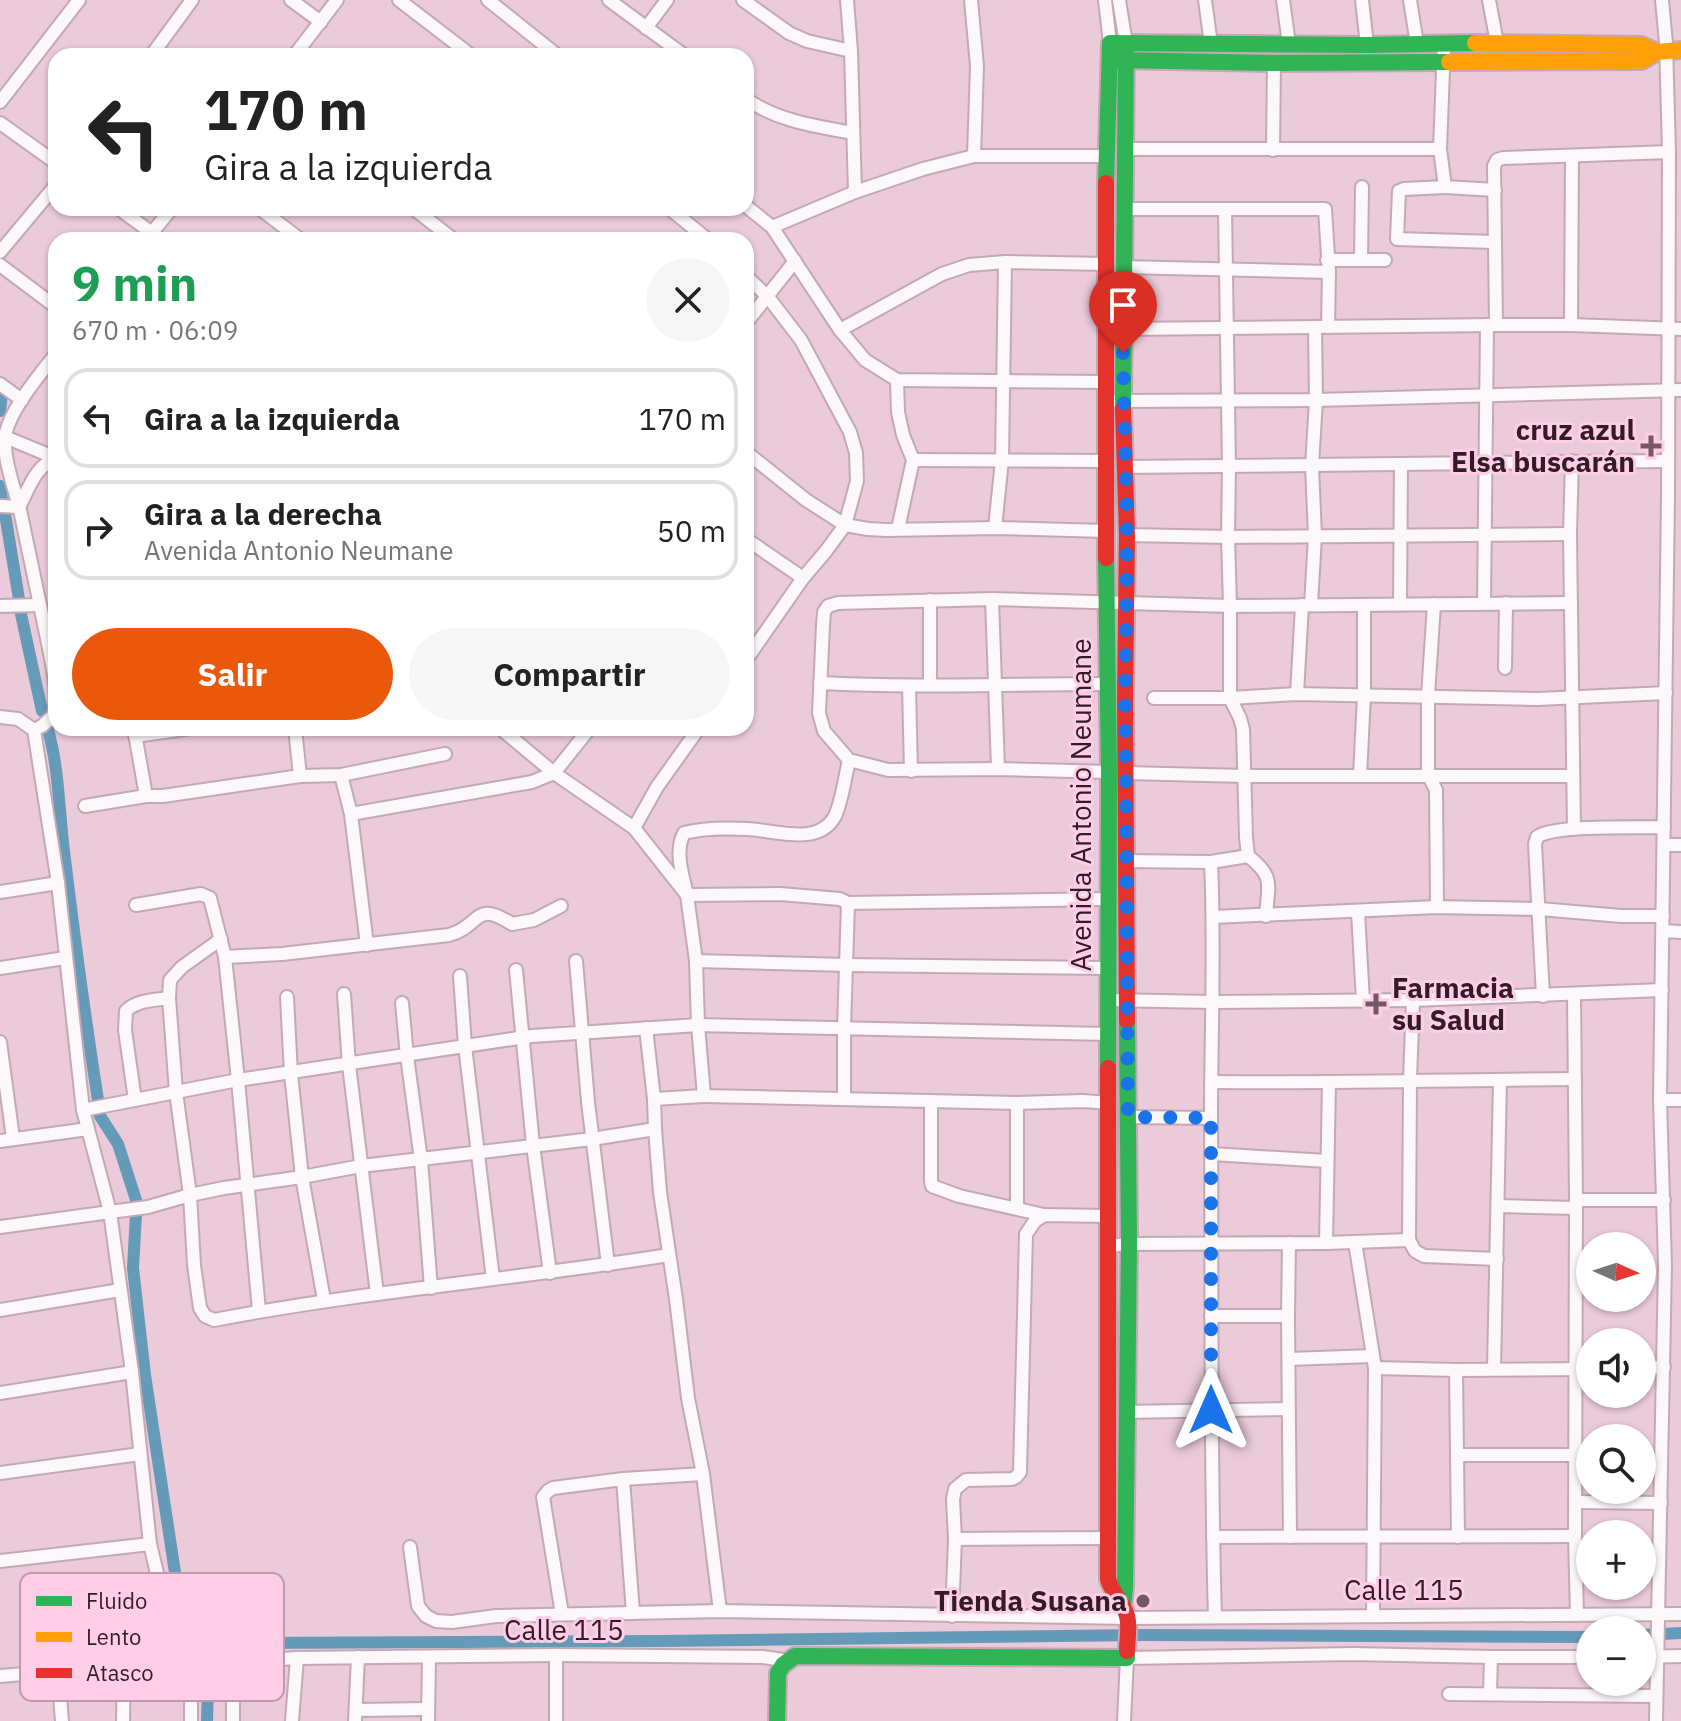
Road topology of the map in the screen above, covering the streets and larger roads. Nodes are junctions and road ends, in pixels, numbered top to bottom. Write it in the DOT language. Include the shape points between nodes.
graph roads {
  1 [pos="79,0"];
  2 [pos="192,0"];
  3 [pos="337,0"];
  4 [pos="399,0"];
  5 [pos="488,0"];
  6 [pos="609,0"];
  7 [pos="667,0"];
  8 [pos="743,0"];
  9 [pos="847,0"];
  10 [pos="971,0"];
  11 [pos="1105,0"];
  12 [pos="1119,0"];
  13 [pos="1205,0"];
  14 [pos="1283,0"];
  15 [pos="1362,0"];
  16 [pos="1410,0"];
  17 [pos="1489,0"];
  18 [pos="1662,0"];
  19 [pos="294,1"];
  20 [pos="321,22"];
  21 [pos="646,28"];
  22 [pos="1497,43"];
  23 [pos="1211,44"];
  24 [pos="1289,44"];
  25 [pos="1417,44"];
  26 [pos="1444,44"];
  27 [pos="1367,45"];
  28 [pos="157,48"];
  29 [pos="300,48"];
  30 [pos="462,48"];
  31 [pos="548,48"];
  32 [pos="674,48"];
  33 [pos="851,51"];
  34 [pos="1668,51"];
  35 [pos="1118,52"];
  36 [pos="1443,62"];
  37 [pos="1274,63"];
  38 [pos="0,102"];
  39 [pos="754,104"];
  40 [pos="0,123"];
  41 [pos="853,133"];
  42 [pos="1124,149"];
  43 [pos="1440,149"];
  44 [pos="1273,150"];
  45 [pos="1669,152"];
  46 [pos="974,156"];
  47 [pos="1106,156"];
  48 [pos="1572,156"];
  49 [pos="48,157"];
  50 [pos="1362,187"];
  51 [pos="1445,187"];
  52 [pos="1495,190"];
  53 [pos="855,192"];
  54 [pos="48,195"];
  55 [pos="1124,209"];
  56 [pos="1225,209"];
  57 [pos="754,212"];
  58 [pos="127,216"];
  59 [pos="165,216"];
  60 [pos="270,216"];
  61 [pos="423,216"];
  62 [pos="679,216"];
  63 [pos="687,216"];
  64 [pos="684,220"];
  65 [pos="772,227"];
  66 [pos="145,232"];
  67 [pos="152,232"];
  68 [pos="290,232"];
  69 [pos="444,232"];
  70 [pos="698,232"];
  71 [pos="1495,242"];
  72 [pos="0,252"];
  73 [pos="1361,260"];
  74 [pos="1385,260"];
  75 [pos="795,261"];
  76 [pos="1005,262"];
  77 [pos="1105,264"];
  78 [pos="0,265"];
  79 [pos="1328,266"];
  80 [pos="1123,267"];
  81 [pos="1226,271"];
  82 [pos="754,284"];
  83 [pos="768,297"];
  84 [pos="48,301"];
  85 [pos="754,314"];
  86 [pos="1492,325"];
  87 [pos="1571,325"];
  88 [pos="1322,327"];
  89 [pos="1227,328"];
  90 [pos="1123,329"];
  91 [pos="1674,329"];
  92 [pos="840,330"];
  93 [pos="48,364"];
  94 [pos="897,380"];
  95 [pos="1002,381"];
  96 [pos="1106,382"];
  97 [pos="0,384"];
  98 [pos="1674,390"];
  99 [pos="1487,394"];
  100 [pos="22,400"];
  101 [pos="1316,400"];
  102 [pos="1105,401"];
  103 [pos="1123,401"];
  104 [pos="1228,401"];
  105 [pos="1674,434"];
  106 [pos="5,437"];
  107 [pos="48,456"];
  108 [pos="754,458"];
  109 [pos="913,460"];
  110 [pos="1002,460"];
  111 [pos="1105,461"];
  112 [pos="1572,461"];
  113 [pos="1668,461"];
  114 [pos="48,462"];
  115 [pos="1487,462"];
  116 [pos="4,464"];
  117 [pos="1401,465"];
  118 [pos="1312,466"];
  119 [pos="1125,467"];
  120 [pos="1229,467"];
  121 [pos="1674,499"];
  122 [pos="0,506"];
  123 [pos="19,507"];
  124 [pos="845,525"];
  125 [pos="995,528"];
  126 [pos="898,529"];
  127 [pos="1106,531"];
  128 [pos="1485,534"];
  129 [pos="1570,534"];
  130 [pos="1127,535"];
  131 [pos="1402,535"];
  132 [pos="1315,536"];
  133 [pos="1228,537"];
  134 [pos="754,544"];
  135 [pos="1666,546"];
  136 [pos="1681,546"];
  137 [pos="803,578"];
  138 [pos="1674,588"];
  139 [pos="992,599"];
  140 [pos="930,600"];
  141 [pos="1106,603"];
  142 [pos="1126,603"];
  143 [pos="1484,603"];
  144 [pos="1506,603"];
  145 [pos="1571,603"];
  146 [pos="1400,604"];
  147 [pos="1434,604"];
  148 [pos="40,605"];
  149 [pos="1306,605"];
  150 [pos="1364,605"];
  151 [pos="0,606"];
  152 [pos="1230,606"];
  153 [pos="48,639"];
  154 [pos="754,648"];
  155 [pos="1505,668"];
  156 [pos="1666,670"];
  157 [pos="1681,670"];
  158 [pos="820,683"];
  159 [pos="995,684"];
  160 [pos="1107,684"];
  161 [pos="930,685"];
  162 [pos="909,686"];
  163 [pos="1666,693"];
  164 [pos="1297,694"];
  165 [pos="1364,695"];
  166 [pos="1428,696"];
  167 [pos="1573,697"];
  168 [pos="1154,698"];
  169 [pos="1230,698"];
  170 [pos="0,717"];
  171 [pos="48,720"];
  172 [pos="38,728"];
  173 [pos="136,736"];
  174 [pos="296,736"];
  175 [pos="510,736"];
  176 [pos="584,736"];
  177 [pos="693,736"];
  178 [pos="445,754"];
  179 [pos="849,760"];
  180 [pos="998,769"];
  181 [pos="911,771"];
  182 [pos="1118,772"];
  183 [pos="554,773"];
  184 [pos="1428,774"];
  185 [pos="341,775"];
  186 [pos="300,776"];
  187 [pos="1245,776"];
  188 [pos="1360,776"];
  189 [pos="1572,776"];
  190 [pos="146,796"];
  191 [pos="85,806"];
  192 [pos="351,814"];
  193 [pos="1664,827"];
  194 [pos="634,828"];
  195 [pos="1574,829"];
  196 [pos="1664,845"];
  197 [pos="1681,845"];
  198 [pos="1248,856"];
  199 [pos="1126,861"];
  200 [pos="1211,862"];
  201 [pos="58,883"];
  202 [pos="0,892"];
  203 [pos="687,895"];
  204 [pos="1108,899"];
  205 [pos="848,903"];
  206 [pos="136,905"];
  207 [pos="561,906"];
  208 [pos="1437,907"];
  209 [pos="1540,909"];
  210 [pos="1358,912"];
  211 [pos="1266,916"];
  212 [pos="1663,916"];
  213 [pos="1213,917"];
  214 [pos="1663,931"];
  215 [pos="1681,932"];
  216 [pos="221,939"];
  217 [pos="367,945"];
  218 [pos="225,957"];
  219 [pos="65,958"];
  220 [pos="576,961"];
  221 [pos="696,961"];
  222 [pos="847,965"];
  223 [pos="0,968"];
  224 [pos="1108,968"];
  225 [pos="516,970"];
  226 [pos="460,976"];
  227 [pos="1662,990"];
  228 [pos="344,994"];
  229 [pos="1574,994"];
  230 [pos="1543,996"];
  231 [pos="287,997"];
  232 [pos="169,998"];
  233 [pos="1109,1000"];
  234 [pos="1413,1000"];
  235 [pos="1127,1001"];
  236 [pos="1363,1001"];
  237 [pos="1211,1002"];
  238 [pos="402,1003"];
  239 [pos="698,1025"];
  240 [pos="646,1028"];
  241 [pos="844,1028"];
  242 [pos="582,1033"];
  243 [pos="1108,1034"];
  244 [pos="523,1037"];
  245 [pos="0,1042"];
  246 [pos="465,1046"];
  247 [pos="407,1056"];
  248 [pos="349,1065"];
  249 [pos="291,1074"];
  250 [pos="1575,1079"];
  251 [pos="238,1080"];
  252 [pos="1410,1080"];
  253 [pos="1500,1080"];
  254 [pos="1211,1082"];
  255 [pos="1329,1083"];
  256 [pos="176,1092"];
  257 [pos="704,1096"];
  258 [pos="654,1099"];
  259 [pos="844,1099"];
  260 [pos="135,1100"];
  261 [pos="1660,1100"];
  262 [pos="1681,1100"];
  263 [pos="931,1101"];
  264 [pos="1017,1103"];
  265 [pos="1109,1103"];
  266 [pos="83,1110"];
  267 [pos="1128,1117"];
  268 [pos="1211,1118"];
  269 [pos="88,1129"];
  270 [pos="655,1129"];
  271 [pos="592,1139"];
  272 [pos="6,1140"];
  273 [pos="533,1145"];
  274 [pos="478,1153"];
  275 [pos="1212,1154"];
  276 [pos="421,1160"];
  277 [pos="1327,1161"];
  278 [pos="361,1166"];
  279 [pos="302,1177"];
  280 [pos="246,1185"];
  281 [pos="190,1195"];
  282 [pos="1664,1200"];
  283 [pos="1576,1204"];
  284 [pos="1498,1206"];
  285 [pos="1017,1208"];
  286 [pos="110,1212"];
  287 [pos="1044,1215"];
  288 [pos="1108,1216"];
  289 [pos="0,1227"];
  290 [pos="1409,1240"];
  291 [pos="1355,1242"];
  292 [pos="1211,1243"];
  293 [pos="1289,1243"];
  294 [pos="1326,1243"];
  295 [pos="1129,1244"];
  296 [pos="1108,1246"];
  297 [pos="669,1255"];
  298 [pos="1497,1259"];
  299 [pos="608,1265"];
  300 [pos="1665,1265"];
  301 [pos="1681,1266"];
  302 [pos="550,1273"];
  303 [pos="493,1279"];
  304 [pos="431,1288"];
  305 [pos="120,1290"];
  306 [pos="377,1294"];
  307 [pos="324,1300"];
  308 [pos="0,1310"];
  309 [pos="259,1311"];
  310 [pos="1211,1316"];
  311 [pos="1288,1316"];
  312 [pos="1576,1328"];
  313 [pos="1289,1359"];
  314 [pos="1374,1362"];
  315 [pos="1656,1367"];
  316 [pos="1664,1367"];
  317 [pos="1494,1369"];
  318 [pos="1576,1369"];
  319 [pos="1456,1370"];
  320 [pos="132,1372"];
  321 [pos="0,1393"];
  322 [pos="1289,1409"];
  323 [pos="1211,1410"];
  324 [pos="1126,1412"];
  325 [pos="140,1454"];
  326 [pos="1457,1455"];
  327 [pos="1576,1455"];
  328 [pos="0,1473"];
  329 [pos="703,1474"];
  330 [pos="623,1479"];
  331 [pos="1576,1502"];
  332 [pos="1656,1503"];
  333 [pos="1661,1503"];
  334 [pos="1575,1536"];
  335 [pos="1213,1537"];
  336 [pos="1290,1537"];
  337 [pos="1374,1537"];
  338 [pos="1458,1537"];
  339 [pos="1107,1538"];
  340 [pos="955,1539"];
  341 [pos="150,1544"];
  342 [pos="410,1547"];
  343 [pos="0,1561"];
  344 [pos="157,1573"];
  345 [pos="720,1611"];
  346 [pos="633,1613"];
  347 [pos="562,1614"];
  348 [pos="1681,1614"];
  349 [pos="1126,1615"];
  350 [pos="1577,1615"];
  351 [pos="952,1616"];
  352 [pos="1373,1616"];
  353 [pos="1215,1617"];
  354 [pos="1658,1620"];
  355 [pos="1657,1653"];
  356 [pos="1127,1654"];
  357 [pos="556,1655"];
  358 [pos="1681,1656"];
  359 [pos="358,1657"];
  360 [pos="429,1657"];
  361 [pos="1491,1657"];
  362 [pos="1576,1657"];
  363 [pos="297,1658"];
  364 [pos="284,1659"];
  365 [pos="790,1661"];
  366 [pos="0,1673"];
  367 [pos="20,1673"];
  368 [pos="1490,1693"];
  369 [pos="1449,1694"];
  370 [pos="1576,1695"];
  371 [pos="1656,1696"];
  372 [pos="60,1701"];
  373 [pos="123,1701"];
  374 [pos="232,1701"];
  375 [pos="191,1704"];
  376 [pos="428,1715"];
  377 [pos="355,1716"];
  378 [pos="62,1721"];
  379 [pos="123,1721"];
  380 [pos="191,1721"];
  381 [pos="233,1721"];
  382 [pos="292,1721"];
  383 [pos="556,1721"];
  384 [pos="777,1721"];
  385 [pos="1124,1721"];
  386 [pos="1656,1721"];
  1 -- 38 [label="street"];
  2 -- 28 [label="street"];
  3 -- 20 [label="street"];
  4 -- 30 [label="street"];
  5 -- 31 [label="street"];
  6 -- 21 [label="street"];
  7 -- 21 [label="street"];
  8 -- 33 [label="street" via="789,33"];
  9 -- 33 [label="street"];
  10 -- 46 [label="street" via="977,66"];
  11 -- 35 [label="street, Avenida Antonio Neumane"];
  12 -- 35 [label="street, Avenida Antonio Neumane"];
  13 -- 23 [label="street"];
  14 -- 24 [label="street"];
  15 -- 27 [label="street"];
  16 -- 25 [label="street"];
  17 -- 22 [label="street"];
  18 -- 34 [label="street"];
  19 -- 20 [label="street"];
  20 -- 29 [label="street"];
  21 -- 32 [label="street"];
  22 -- 26 [label="street"];
  22 -- 34 [label="street" via="1641,45"];
  23 -- 24 [label="street"];
  23 -- 35 [label="street"];
  24 -- 27 [label="street"];
  25 -- 26 [label="street"];
  25 -- 27 [label="street"];
  26 -- 36 [label="street"];
  33 -- 41 [label="street"];
  34 -- 36 [label="street" via="1642,61"];
  34 -- 45 [label="street"];
  35 -- 37 [label="street"];
  35 -- 42 [label="street, Avenida Antonio Neumane"];
  35 -- 47 [label="street, Avenida Antonio Neumane"];
  36 -- 37 [label="street"];
  36 -- 43 [label="street"];
  37 -- 44 [label="street"];
  39 -- 41 [label="street" via="782,118"];
  40 -- 49 [label="street"];
  41 -- 53 [label="street"];
  42 -- 44 [label="street"];
  42 -- 55 [label="street, Avenida Antonio Neumane"];
  43 -- 44 [label="street"];
  43 -- 51 [label="street"];
  45 -- 48 [label="street"];
  45 -- 91 [label="street"];
  46 -- 47 [label="street"];
  46 -- 53 [label="street"];
  47 -- 77 [label="street, Avenida Antonio Neumane"];
  48 -- 52 [label="street" via="1497,160"];
  48 -- 87 [label="street"];
  50 -- 73 [label="street"];
  51 -- 52 [label="street"];
  51 -- 71 [label="street" via="1399,191 1397,239"];
  52 -- 71 [label="street"];
  53 -- 65 [label="street"];
  54 -- 72 [label="street"];
  55 -- 56 [label="street"];
  55 -- 80 [label="street, Avenida Antonio Neumane"];
  56 -- 79 [label="street" via="1325,209"];
  56 -- 81 [label="street"];
  57 -- 65 [label="street"];
  58 -- 66 [label="street"];
  59 -- 67 [label="street"];
  60 -- 68 [label="street"];
  61 -- 69 [label="street"];
  62 -- 64 [label="street"];
  63 -- 64 [label="street"];
  64 -- 70 [label="street"];
  65 -- 75 [label="street"];
  71 -- 86 [label="street"];
  73 -- 74 [label="street"];
  73 -- 79 [label="street"];
  75 -- 83 [label="street"];
  75 -- 92 [label="street"];
  76 -- 77 [label="street"];
  76 -- 92 [label="street" via="942,274"];
  76 -- 95 [label="street"];
  77 -- 96 [label="street, Avenida Antonio Neumane"];
  78 -- 84 [label="street"];
  79 -- 81 [label="street"];
  79 -- 88 [label="street"];
  80 -- 81 [label="street"];
  80 -- 90 [label="street, Avenida Antonio Neumane"];
  81 -- 89 [label="street"];
  82 -- 83 [label="street"];
  83 -- 85 [label="street"];
  83 -- 124 [label="street" via="801,340 850,432 857,481"];
  86 -- 87 [label="street"];
  86 -- 88 [label="street"];
  86 -- 99 [label="street"];
  87 -- 91 [label="street"];
  88 -- 89 [label="street"];
  88 -- 101 [label="street"];
  89 -- 90 [label="street"];
  89 -- 104 [label="street"];
  90 -- 103 [label="street, Avenida Antonio Neumane"];
  91 -- 98 [label="street"];
  92 -- 94 [label="street" via="865,360"];
  93 -- 100 [label="street"];
  94 -- 95 [label="street"];
  94 -- 109 [label="street" via="898,412"];
  95 -- 96 [label="street"];
  95 -- 110 [label="street"];
  96 -- 102 [label="street, Avenida Antonio Neumane"];
  97 -- 100 [label="street"];
  98 -- 99 [label="street"];
  98 -- 105 [label="street"];
  99 -- 101 [label="street"];
  99 -- 115 [label="street"];
  100 -- 106 [label="street"];
  101 -- 104 [label="street"];
  101 -- 118 [label="street"];
  102 -- 103 [label="street"];
  102 -- 111 [label="street, Avenida Antonio Neumane"];
  103 -- 104 [label="street"];
  103 -- 119 [label="street, Avenida Antonio Neumane"];
  104 -- 120 [label="street"];
  105 -- 113 [label="street"];
  106 -- 107 [label="street"];
  106 -- 116 [label="street"];
  108 -- 124 [label="street"];
  109 -- 110 [label="street"];
  109 -- 126 [label="street"];
  110 -- 111 [label="street"];
  110 -- 125 [label="street"];
  111 -- 127 [label="street, Avenida Antonio Neumane"];
  112 -- 113 [label="street"];
  112 -- 115 [label="street"];
  112 -- 129 [label="street"];
  113 -- 121 [label="street"];
  114 -- 123 [label="street"];
  115 -- 117 [label="street"];
  115 -- 128 [label="street"];
  116 -- 123 [label="street"];
  117 -- 118 [label="street"];
  117 -- 131 [label="street"];
  118 -- 120 [label="street"];
  118 -- 132 [label="street"];
  119 -- 120 [label="street"];
  119 -- 130 [label="street, Avenida Antonio Neumane"];
  120 -- 133 [label="street"];
  121 -- 135 [label="street"];
  122 -- 123 [label="street"];
  123 -- 148 [label="street"];
  124 -- 126 [label="street"];
  124 -- 137 [label="street"];
  125 -- 126 [label="street"];
  125 -- 127 [label="street"];
  127 -- 141 [label="street, Avenida Antonio Neumane"];
  128 -- 129 [label="street"];
  128 -- 131 [label="street"];
  128 -- 143 [label="street"];
  129 -- 145 [label="street"];
  130 -- 133 [label="street"];
  130 -- 142 [label="street, Avenida Antonio Neumane"];
  131 -- 132 [label="street"];
  131 -- 146 [label="street"];
  132 -- 133 [label="street"];
  132 -- 149 [label="street"];
  133 -- 152 [label="street"];
  134 -- 137 [label="street"];
  135 -- 136 [label="street"];
  135 -- 138 [label="street"];
  137 -- 154 [label="street"];
  138 -- 156 [label="street"];
  139 -- 140 [label="street"];
  139 -- 141 [label="street"];
  139 -- 159 [label="street"];
  140 -- 158 [label="street" via="828,606"];
  140 -- 161 [label="street"];
  141 -- 142 [label="street"];
  141 -- 160 [label="street, Avenida Antonio Neumane"];
  142 -- 152 [label="street"];
  142 -- 182 [label="street, Avenida Antonio Neumane"];
  143 -- 144 [label="street"];
  143 -- 147 [label="street"];
  144 -- 145 [label="street"];
  144 -- 155 [label="street"];
  145 -- 167 [label="street"];
  146 -- 147 [label="street"];
  146 -- 150 [label="street"];
  147 -- 166 [label="street"];
  148 -- 151 [label="street"];
  148 -- 153 [label="street"];
  149 -- 150 [label="street"];
  149 -- 152 [label="street"];
  149 -- 164 [label="street"];
  150 -- 165 [label="street"];
  152 -- 169 [label="street"];
  156 -- 157 [label="street"];
  156 -- 163 [label="street"];
  158 -- 162 [label="street"];
  158 -- 179 [label="street" via="824,731"];
  159 -- 160 [label="street"];
  159 -- 161 [label="street"];
  159 -- 180 [label="street"];
  160 -- 182 [label="street, Avenida Antonio Neumane"];
  161 -- 162 [label="street"];
  162 -- 181 [label="street"];
  163 -- 167 [label="street"];
  163 -- 193 [label="street"];
  164 -- 165 [label="street"];
  164 -- 169 [label="street"];
  165 -- 166 [label="street"];
  165 -- 188 [label="street"];
  166 -- 167 [label="street"];
  166 -- 184 [label="street"];
  167 -- 189 [label="street"];
  168 -- 169 [label="street"];
  169 -- 187 [label="street" via="1243,729"];
  170 -- 172 [label="street"];
  171 -- 172 [label="street"];
  172 -- 201 [label="street"];
  173 -- 190 [label="street"];
  174 -- 186 [label="street"];
  175 -- 183 [label="street"];
  176 -- 183 [label="street"];
  177 -- 194 [label="street"];
  178 -- 185 [label="street"];
  179 -- 181 [label="street"];
  179 -- 203 [label="street" via="835,815 814,833 684,833 680,858"];
  180 -- 181 [label="street"];
  180 -- 182 [label="street"];
  182 -- 187 [label="street"];
  182 -- 199 [label="street, Avenida Antonio Neumane"];
  182 -- 204 [label="street, Avenida Antonio Neumane"];
  183 -- 192 [label="street" via="532,782"];
  183 -- 194 [label="street"];
  184 -- 188 [label="street"];
  184 -- 189 [label="street"];
  184 -- 208 [label="street" via="1436,790"];
  185 -- 186 [label="street"];
  185 -- 192 [label="street"];
  186 -- 190 [label="street"];
  187 -- 188 [label="street"];
  187 -- 198 [label="street"];
  189 -- 195 [label="street"];
  190 -- 191 [label="street"];
  192 -- 217 [label="street"];
  193 -- 195 [label="street"];
  193 -- 196 [label="street"];
  194 -- 203 [label="street"];
  195 -- 209 [label="street" via="1537,837"];
  196 -- 197 [label="street"];
  196 -- 212 [label="street"];
  198 -- 200 [label="street"];
  198 -- 211 [label="street" via="1267,874"];
  199 -- 200 [label="street"];
  199 -- 235 [label="street, Avenida Antonio Neumane"];
  200 -- 213 [label="street"];
  201 -- 202 [label="street"];
  201 -- 219 [label="street"];
  203 -- 205 [label="street" via="780,894"];
  203 -- 221 [label="street"];
  204 -- 205 [label="street"];
  204 -- 224 [label="street, Avenida Antonio Neumane"];
  205 -- 222 [label="street"];
  206 -- 216 [label="street" via="201,894 210,898"];
  207 -- 217 [label="street" via="512,924 485,912 449,935"];
  208 -- 209 [label="street"];
  208 -- 210 [label="street"];
  209 -- 212 [label="street"];
  209 -- 230 [label="street"];
  210 -- 211 [label="street"];
  210 -- 236 [label="street"];
  211 -- 213 [label="street"];
  212 -- 214 [label="street"];
  213 -- 237 [label="street"];
  214 -- 215 [label="street"];
  214 -- 227 [label="street"];
  216 -- 218 [label="street"];
  216 -- 232 [label="street" via="170,980"];
  217 -- 218 [label="street"];
  218 -- 251 [label="street"];
  219 -- 223 [label="street"];
  219 -- 266 [label="street"];
  220 -- 242 [label="street"];
  221 -- 222 [label="street"];
  221 -- 239 [label="street"];
  222 -- 224 [label="street"];
  222 -- 241 [label="street"];
  224 -- 233 [label="street, Avenida Antonio Neumane"];
  225 -- 244 [label="street"];
  226 -- 246 [label="street"];
  227 -- 229 [label="street"];
  227 -- 261 [label="street"];
  228 -- 248 [label="street"];
  229 -- 230 [label="street"];
  229 -- 250 [label="street"];
  230 -- 234 [label="street"];
  231 -- 249 [label="street"];
  232 -- 256 [label="street"];
  232 -- 260 [label="street" via="138,1003 126,1011"];
  233 -- 235 [label="street"];
  233 -- 243 [label="street, Avenida Antonio Neumane"];
  234 -- 236 [label="street"];
  234 -- 252 [label="street"];
  235 -- 237 [label="street"];
  235 -- 267 [label="street, Avenida Antonio Neumane"];
  236 -- 237 [label="street"];
  237 -- 254 [label="street"];
  238 -- 247 [label="street"];
  239 -- 240 [label="street"];
  239 -- 241 [label="street"];
  239 -- 257 [label="street"];
  240 -- 242 [label="street"];
  240 -- 258 [label="street"];
  241 -- 243 [label="street"];
  241 -- 259 [label="street"];
  242 -- 244 [label="street"];
  242 -- 271 [label="street"];
  243 -- 265 [label="street, Avenida Antonio Neumane"];
  244 -- 246 [label="street"];
  244 -- 273 [label="street"];
  245 -- 272 [label="street"];
  246 -- 247 [label="street"];
  246 -- 274 [label="street"];
  247 -- 248 [label="street"];
  247 -- 276 [label="street"];
  248 -- 249 [label="street"];
  248 -- 278 [label="street"];
  249 -- 251 [label="street"];
  249 -- 279 [label="street"];
  250 -- 253 [label="street"];
  250 -- 283 [label="street"];
  251 -- 256 [label="street"];
  251 -- 280 [label="street"];
  252 -- 253 [label="street"];
  252 -- 255 [label="street"];
  252 -- 290 [label="street"];
  253 -- 284 [label="street"];
  254 -- 255 [label="street"];
  254 -- 268 [label="street"];
  255 -- 277 [label="street"];
  256 -- 260 [label="street"];
  256 -- 281 [label="street"];
  257 -- 258 [label="street"];
  257 -- 259 [label="street"];
  258 -- 270 [label="street"];
  259 -- 263 [label="street"];
  260 -- 266 [label="street"];
  261 -- 262 [label="street"];
  261 -- 282 [label="street"];
  263 -- 264 [label="street"];
  263 -- 285 [label="street" via="932,1186"];
  264 -- 265 [label="street"];
  264 -- 285 [label="street"];
  265 -- 288 [label="street, Avenida Antonio Neumane"];
  266 -- 269 [label="street"];
  267 -- 268 [label="street"];
  267 -- 295 [label="street, Avenida Antonio Neumane"];
  268 -- 275 [label="street"];
  269 -- 272 [label="street"];
  269 -- 286 [label="street"];
  270 -- 271 [label="street"];
  270 -- 297 [label="street"];
  271 -- 273 [label="street"];
  271 -- 299 [label="street"];
  273 -- 274 [label="street"];
  273 -- 302 [label="street"];
  274 -- 276 [label="street"];
  274 -- 303 [label="street"];
  275 -- 277 [label="street"];
  275 -- 292 [label="street"];
  276 -- 278 [label="street"];
  276 -- 304 [label="street"];
  277 -- 294 [label="street"];
  278 -- 279 [label="street"];
  278 -- 306 [label="street"];
  279 -- 280 [label="street"];
  279 -- 307 [label="street"];
  280 -- 281 [label="street"];
  280 -- 309 [label="street"];
  281 -- 286 [label="street"];
  281 -- 309 [label="street" via="202,1312 214,1320"];
  282 -- 283 [label="street"];
  282 -- 300 [label="street"];
  283 -- 284 [label="street"];
  283 -- 312 [label="street"];
  284 -- 298 [label="street"];
  285 -- 287 [label="street"];
  286 -- 289 [label="street"];
  286 -- 305 [label="street"];
  287 -- 288 [label="street"];
  287 -- 340 [label="street" via="1026,1234 1020,1472 1012,1479 966,1480 958,1485 953,1499"];
  288 -- 296 [label="street, Avenida Antonio Neumane"];
  290 -- 291 [label="street"];
  290 -- 298 [label="street" via="1424,1256"];
  291 -- 294 [label="street"];
  291 -- 314 [label="street"];
  292 -- 293 [label="street"];
  292 -- 295 [label="street"];
  292 -- 310 [label="street"];
  293 -- 294 [label="street"];
  293 -- 311 [label="street"];
  295 -- 296 [label="street"];
  295 -- 324 [label="street, Avenida Antonio Neumane"];
  296 -- 339 [label="street, Avenida Antonio Neumane"];
  297 -- 299 [label="street"];
  297 -- 329 [label="street"];
  298 -- 317 [label="street"];
  299 -- 302 [label="street"];
  300 -- 301 [label="street"];
  300 -- 316 [label="street"];
  302 -- 303 [label="street"];
  303 -- 304 [label="street"];
  304 -- 306 [label="street"];
  305 -- 308 [label="street"];
  305 -- 320 [label="street"];
  306 -- 307 [label="street"];
  307 -- 309 [label="street"];
  310 -- 311 [label="street"];
  310 -- 323 [label="street"];
  311 -- 313 [label="street"];
  313 -- 314 [label="street"];
  313 -- 322 [label="street"];
  314 -- 319 [label="street"];
  314 -- 337 [label="street"];
  315 -- 316 [label="street"];
  316 -- 333 [label="street"];
  317 -- 318 [label="street"];
  317 -- 319 [label="street"];
  319 -- 326 [label="street"];
  320 -- 321 [label="street"];
  320 -- 325 [label="street"];
  322 -- 323 [label="street"];
  322 -- 336 [label="street"];
  323 -- 324 [label="street"];
  323 -- 335 [label="street"];
  324 -- 349 [label="street, Avenida Antonio Neumane"];
  325 -- 328 [label="street"];
  325 -- 341 [label="street"];
  326 -- 327 [label="street"];
  326 -- 338 [label="street"];
  329 -- 330 [label="street"];
  329 -- 345 [label="street"];
  330 -- 346 [label="street"];
  330 -- 347 [label="street" via="553,1488 543,1497"];
  331 -- 334 [label="street"];
  332 -- 333 [label="street"];
  333 -- 354 [label="street"];
  334 -- 338 [label="street"];
  334 -- 350 [label="street"];
  335 -- 336 [label="street"];
  335 -- 353 [label="street"];
  336 -- 337 [label="street"];
  337 -- 338 [label="street"];
  337 -- 352 [label="street"];
  339 -- 340 [label="street"];
  339 -- 349 [label="street, Avenida Antonio Neumane" via="1108,1579"];
  340 -- 351 [label="street"];
  341 -- 343 [label="street"];
  341 -- 344 [label="street"];
  342 -- 347 [label="street, Calle 115" via="418,1606 436,1621"];
  345 -- 346 [label="street, Calle 115"];
  345 -- 351 [label="street, Calle 115"];
  346 -- 347 [label="street, Calle 115"];
  348 -- 354 [label="street, Calle 115"];
  349 -- 351 [label="street, Calle 115"];
  349 -- 353 [label="street, Calle 115"];
  349 -- 356 [label="street, Avenida Antonio Neumane"];
  350 -- 352 [label="street, Calle 115"];
  350 -- 354 [label="street, Calle 115"];
  352 -- 353 [label="street, Calle 115"];
  354 -- 355 [label="street"];
  355 -- 358 [label="street"];
  355 -- 371 [label="street"];
  356 -- 361 [label="street"];
  356 -- 365 [label="street, Calle 115" via="795,1656"];
  356 -- 385 [label="street, Avenida Antonio Neumane"];
  357 -- 360 [label="street, Calle 115"];
  357 -- 365 [label="street, Calle 115"];
  357 -- 383 [label="street"];
  359 -- 360 [label="street, Calle 115"];
  359 -- 363 [label="street, Calle 115"];
  359 -- 377 [label="street"];
  360 -- 376 [label="street"];
  361 -- 362 [label="street"];
  361 -- 368 [label="street"];
  363 -- 364 [label="street, Calle 115"];
  363 -- 382 [label="street"];
  365 -- 384 [label="street" via="778,1673"];
  366 -- 367 [label="street, Calle 115"];
  368 -- 369 [label="street"];
  368 -- 370 [label="street"];
  371 -- 386 [label="street"];
  372 -- 378 [label="street"];
  373 -- 379 [label="street"];
  374 -- 381 [label="street"];
  375 -- 380 [label="street"];
  376 -- 377 [label="street"];
}
